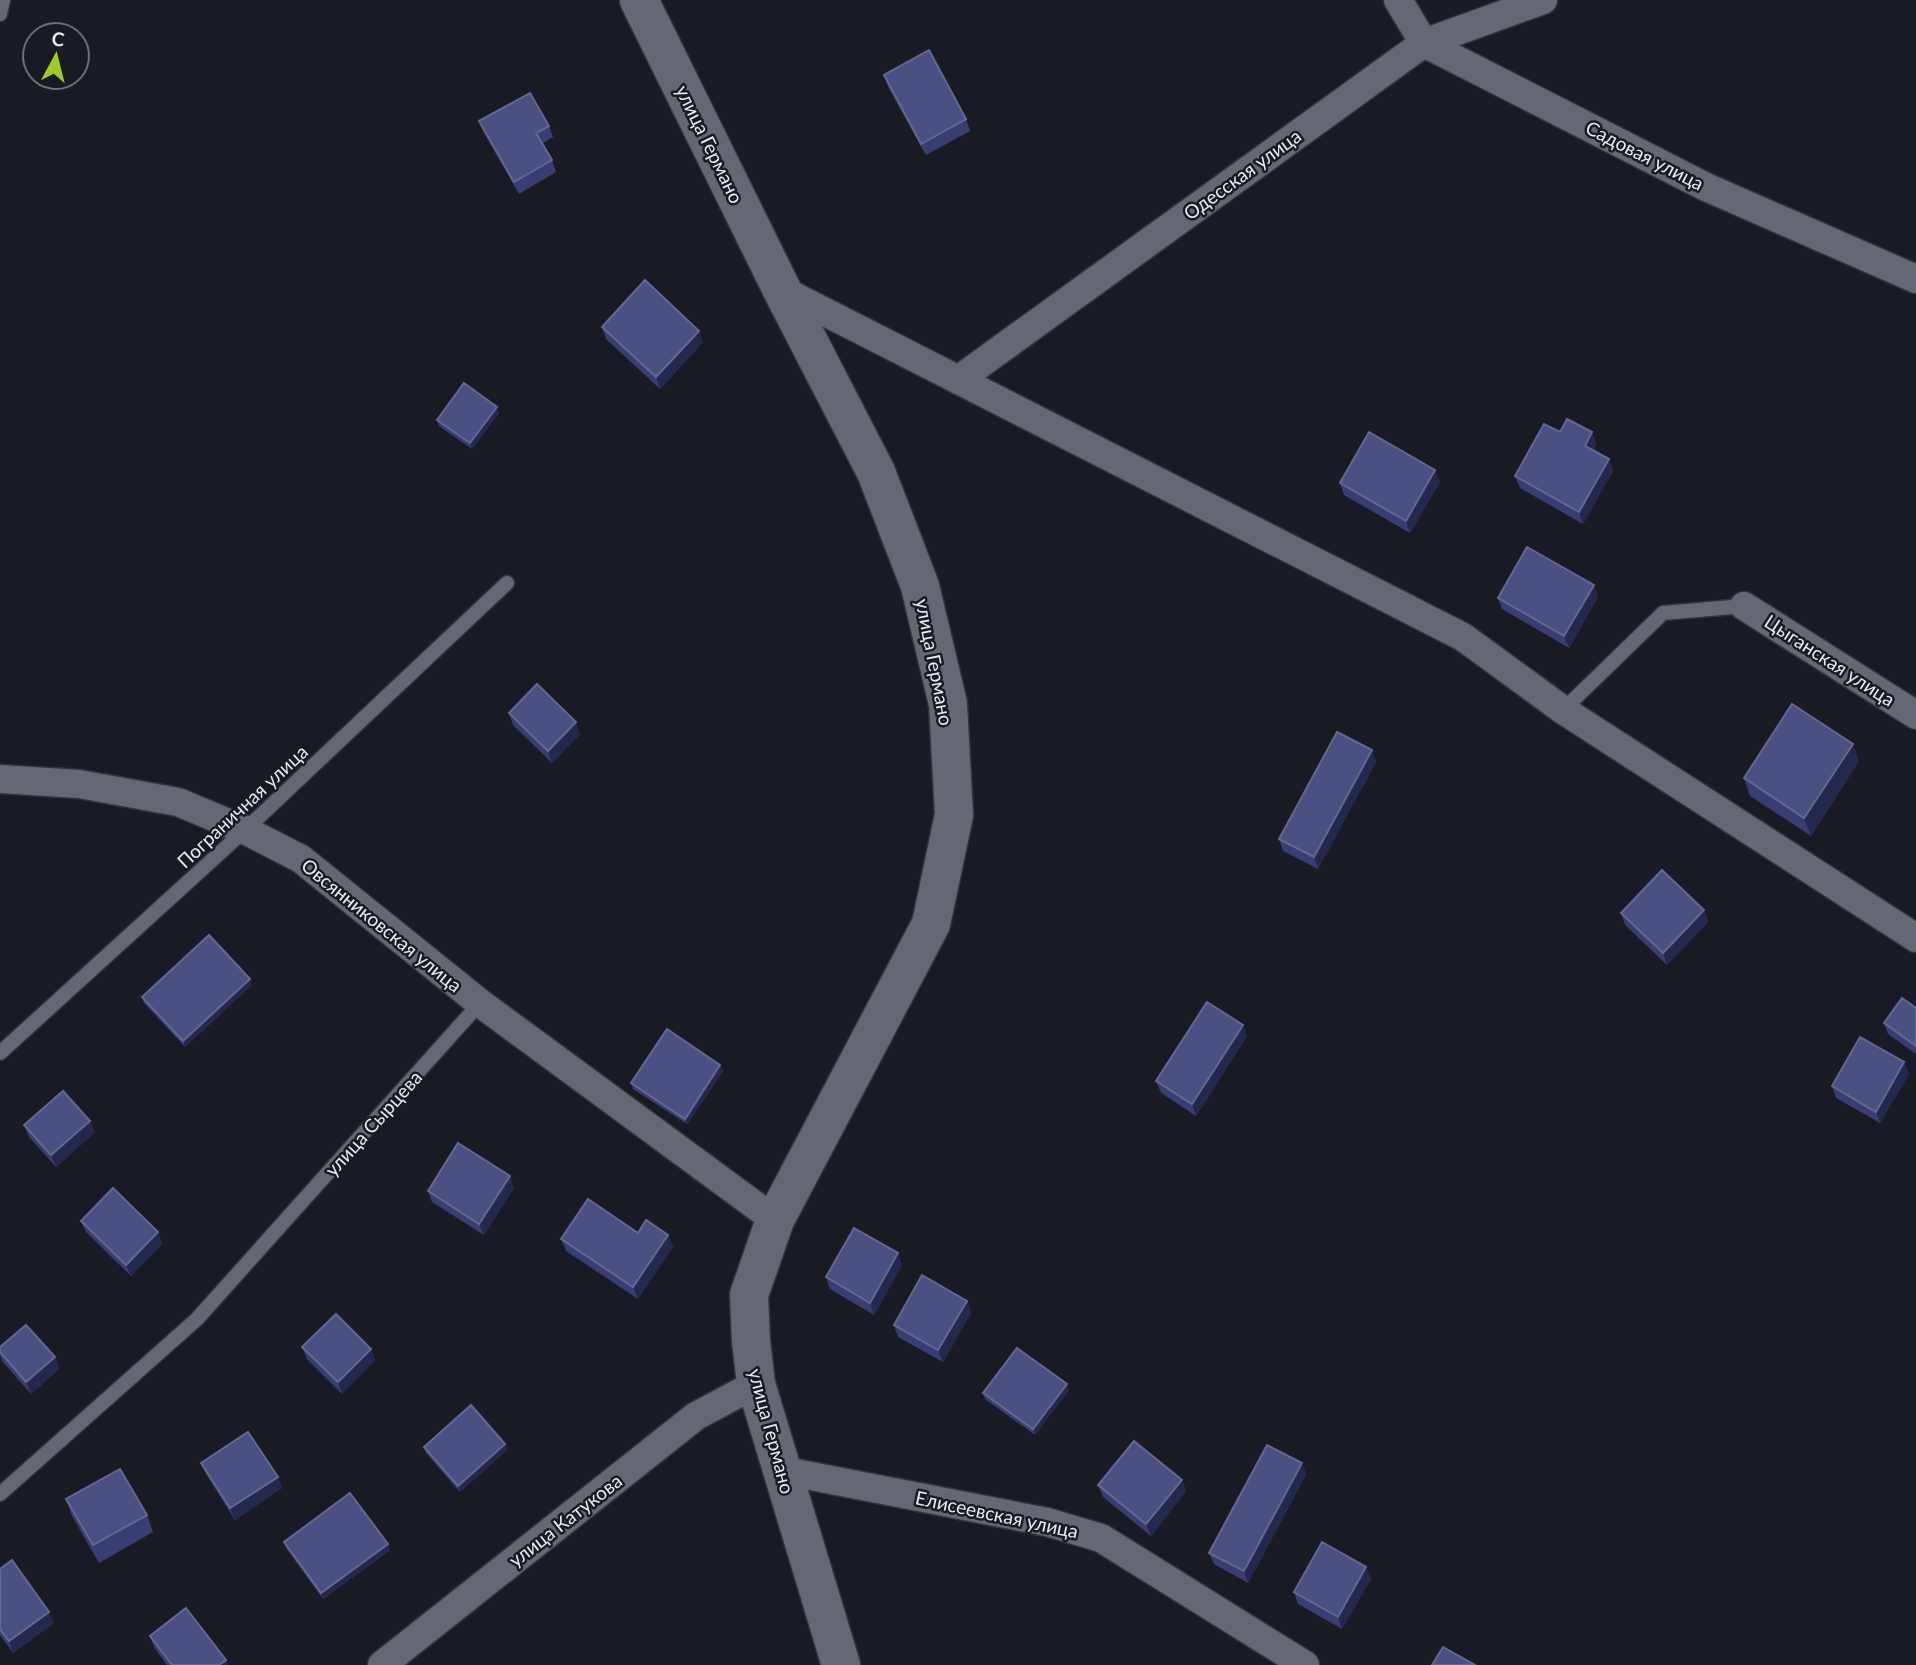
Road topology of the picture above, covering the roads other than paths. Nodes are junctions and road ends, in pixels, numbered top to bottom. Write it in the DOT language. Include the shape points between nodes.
graph roads {
  1 [pos="3,0"];
  2 [pos="639,0"];
  3 [pos="1398,0"];
  4 [pos="1543,0"];
  5 [pos="0,14"];
  6 [pos="1423,43"];
  7 [pos="1916,279"];
  8 [pos="782,290"];
  9 [pos="958,380"];
  10 [pos="507,583"];
  11 [pos="1745,606"];
  12 [pos="1563,710"];
  13 [pos="1916,715"];
  14 [pos="0,779"];
  15 [pos="245,830"];
  16 [pos="1916,938"];
  17 [pos="480,1003"];
  18 [pos="0,1053"];
  19 [pos="775,1220"];
  20 [pos="756,1384"];
  21 [pos="780,1470"];
  22 [pos="0,1494"];
  23 [pos="382,1665"];
  24 [pos="841,1665"];
  25 [pos="1305,1665"];
  1 -- 5 [label="lane"];
  2 -- 8 [label="main road, улица Германо"];
  3 -- 6 [label="street"];
  4 -- 6 [label="street, Одесская улица"];
  6 -- 7 [label="street, Садовая улица" via="1706,187"];
  6 -- 9 [label="street, Одесская улица"];
  8 -- 9 [label="street"];
  8 -- 19 [label="main road, улица Германо" via="876,472 920,586 948,704 954,815 931,924"];
  9 -- 12 [label="street" via="1463,637"];
  10 -- 15 [label="lane, Пограничная улица"];
  11 -- 12 [label="lane" via="1663,613"];
  11 -- 13 [label="street, Цыганская улица"];
  12 -- 16 [label="street"];
  14 -- 15 [label="street, Овсянниковская улица" via="79,784 178,802"];
  15 -- 17 [label="street, Овсянниковская улица" via="301,859"];
  15 -- 18 [label="lane, Пограничная улица"];
  17 -- 19 [label="street"];
  17 -- 22 [label="lane, улица Сырцева" via="197,1319"];
  19 -- 20 [label="main road, улица Германо" via="749,1295"];
  20 -- 21 [label="main road, улица Германо"];
  20 -- 23 [label="street, улица Катукова" via="696,1416"];
  21 -- 24 [label="main road, улица Германо"];
  21 -- 25 [label="street, Елисеевская улица" via="1047,1522 1101,1538"];
}
